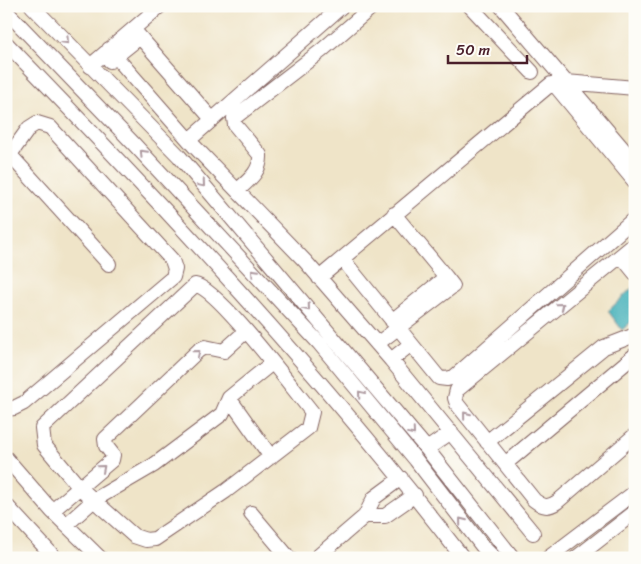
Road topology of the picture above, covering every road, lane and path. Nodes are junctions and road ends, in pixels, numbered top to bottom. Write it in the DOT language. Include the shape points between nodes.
graph roads {
  1 [pos="32,6"];
  2 [pos="160,6"];
  3 [pos="342,6"];
  4 [pos="373,6"];
  5 [pos="470,6"];
  6 [pos="501,6"];
  7 [pos="6,11"];
  8 [pos="136,33"];
  9 [pos="6,43"];
  10 [pos="112,53"];
  11 [pos="93,70"];
  12 [pos="532,72"];
  13 [pos="566,82"];
  14 [pos="635,88"];
  15 [pos="212,118"];
  16 [pos="189,140"];
  17 [pos="8,158"];
  18 [pos="635,163"];
  19 [pos="635,182"];
  20 [pos="238,190"];
  21 [pos="394,214"];
  22 [pos="635,218"];
  23 [pos="635,244"];
  24 [pos="622,257"];
  25 [pos="109,264"];
  26 [pos="348,266"];
  27 [pos="635,273"];
  28 [pos="319,278"];
  29 [pos="395,325"];
  30 [pos="246,332"];
  31 [pos="635,335"];
  32 [pos="377,344"];
  33 [pos="411,344"];
  34 [pos="635,356"];
  35 [pos="391,360"];
  36 [pos="272,363"];
  37 [pos="228,398"];
  38 [pos="6,409"];
  39 [pos="451,432"];
  40 [pos="635,436"];
  41 [pos="487,442"];
  42 [pos="427,449"];
  43 [pos="271,457"];
  44 [pos="6,458"];
  45 [pos="505,464"];
  46 [pos="401,478"];
  47 [pos="80,488"];
  48 [pos="635,492"];
  49 [pos="415,495"];
  50 [pos="94,500"];
  51 [pos="6,505"];
  52 [pos="52,511"];
  53 [pos="635,512"];
  54 [pos="251,513"];
  55 [pos="365,516"];
  56 [pos="66,525"];
  57 [pos="534,533"];
  58 [pos="500,542"];
  59 [pos="483,547"];
  60 [pos="97,557"];
  61 [pos="55,558"];
  62 [pos="289,558"];
  63 [pos="316,558"];
  64 [pos="464,558"];
  65 [pos="494,558"];
  66 [pos="513,558"];
  67 [pos="548,558"];
  68 [pos="576,558"];
  1 -- 11 [label="street, one-way"];
  2 -- 8 [label="street"];
  3 -- 15 [label="street"];
  4 -- 20 [label="street" via="234,118 260,156 254,176"];
  5 -- 12 [label="street"];
  6 -- 13 [label="street"];
  59 -- 7 [label="street, one-way" via="319,343"];
  8 -- 10 [label="street"];
  8 -- 15 [label="street"];
  9 -- 46 [label="street" via="109,149 259,313"];
  10 -- 11 [label="street"];
  10 -- 16 [label="street"];
  11 -- 42 [label="street, one-way" via="179,156"];
  13 -- 14 [label="street"];
  13 -- 18 [label="street"];
  15 -- 16 [label="street"];
  16 -- 20 [label="street"];
  17 -- 25 [label="street"];
  17 -- 38 [label="street" via="29,128 37,123 50,127 172,260 175,269 173,277 24,403"];
  19 -- 21 [label="street" via="551,84"];
  20 -- 28 [label="street"];
  21 -- 28 [label="street"];
  21 -- 29 [label="street" via="453,286"];
  22 -- 33 [label="street" via="454,378 439,378"];
  23 -- 24 [label="street"];
  24 -- 27 [label="street"];
  41 -- 24 [label="street, one-way" via="457,404 457,390"];
  26 -- 29 [label="street"];
  28 -- 32 [label="street"];
  29 -- 32 [label="street"];
  29 -- 33 [label="street"];
  30 -- 36 [label="street"];
  47 -- 30 [label="street, one-way" via="112,460 113,455 105,439 200,350 205,347 224,351"];
  30 -- 47 [label="street" via="207,289 195,285 47,422 42,428 44,445"];
  31 -- 41 [label="street" via="604,348"];
  32 -- 35 [label="street"];
  33 -- 35 [label="street"];
  34 -- 45 [label="street"];
  35 -- 39 [label="street"];
  36 -- 37 [label="street"];
  36 -- 43 [label="street" via="312,412 308,428"];
  37 -- 43 [label="street"];
  37 -- 50 [label="street" via="222,414 207,427 154,465"];
  39 -- 42 [label="street"];
  39 -- 57 [label="street"];
  40 -- 45 [label="street" via="550,506 542,506 534,500"];
  41 -- 45 [label="street"];
  42 -- 58 [label="street"];
  43 -- 50 [label="street" via="155,539 134,536"];
  44 -- 52 [label="street"];
  46 -- 49 [label="street"];
  46 -- 55 [label="street" via="374,498"];
  47 -- 50 [label="street"];
  47 -- 52 [label="street"];
  48 -- 67 [label="street"];
  49 -- 55 [label="street" via="385,516"];
  49 -- 64 [label="street"];
  50 -- 56 [label="street"];
  51 -- 61 [label="street"];
  52 -- 56 [label="street"];
  53 -- 68 [label="street"];
  54 -- 62 [label="street"];
  55 -- 63 [label="street"];
  56 -- 60 [label="street"];
  58 -- 59 [label="street"];
  58 -- 66 [label="street"];
  59 -- 64 [label="street"];
  59 -- 65 [label="street"];
}
